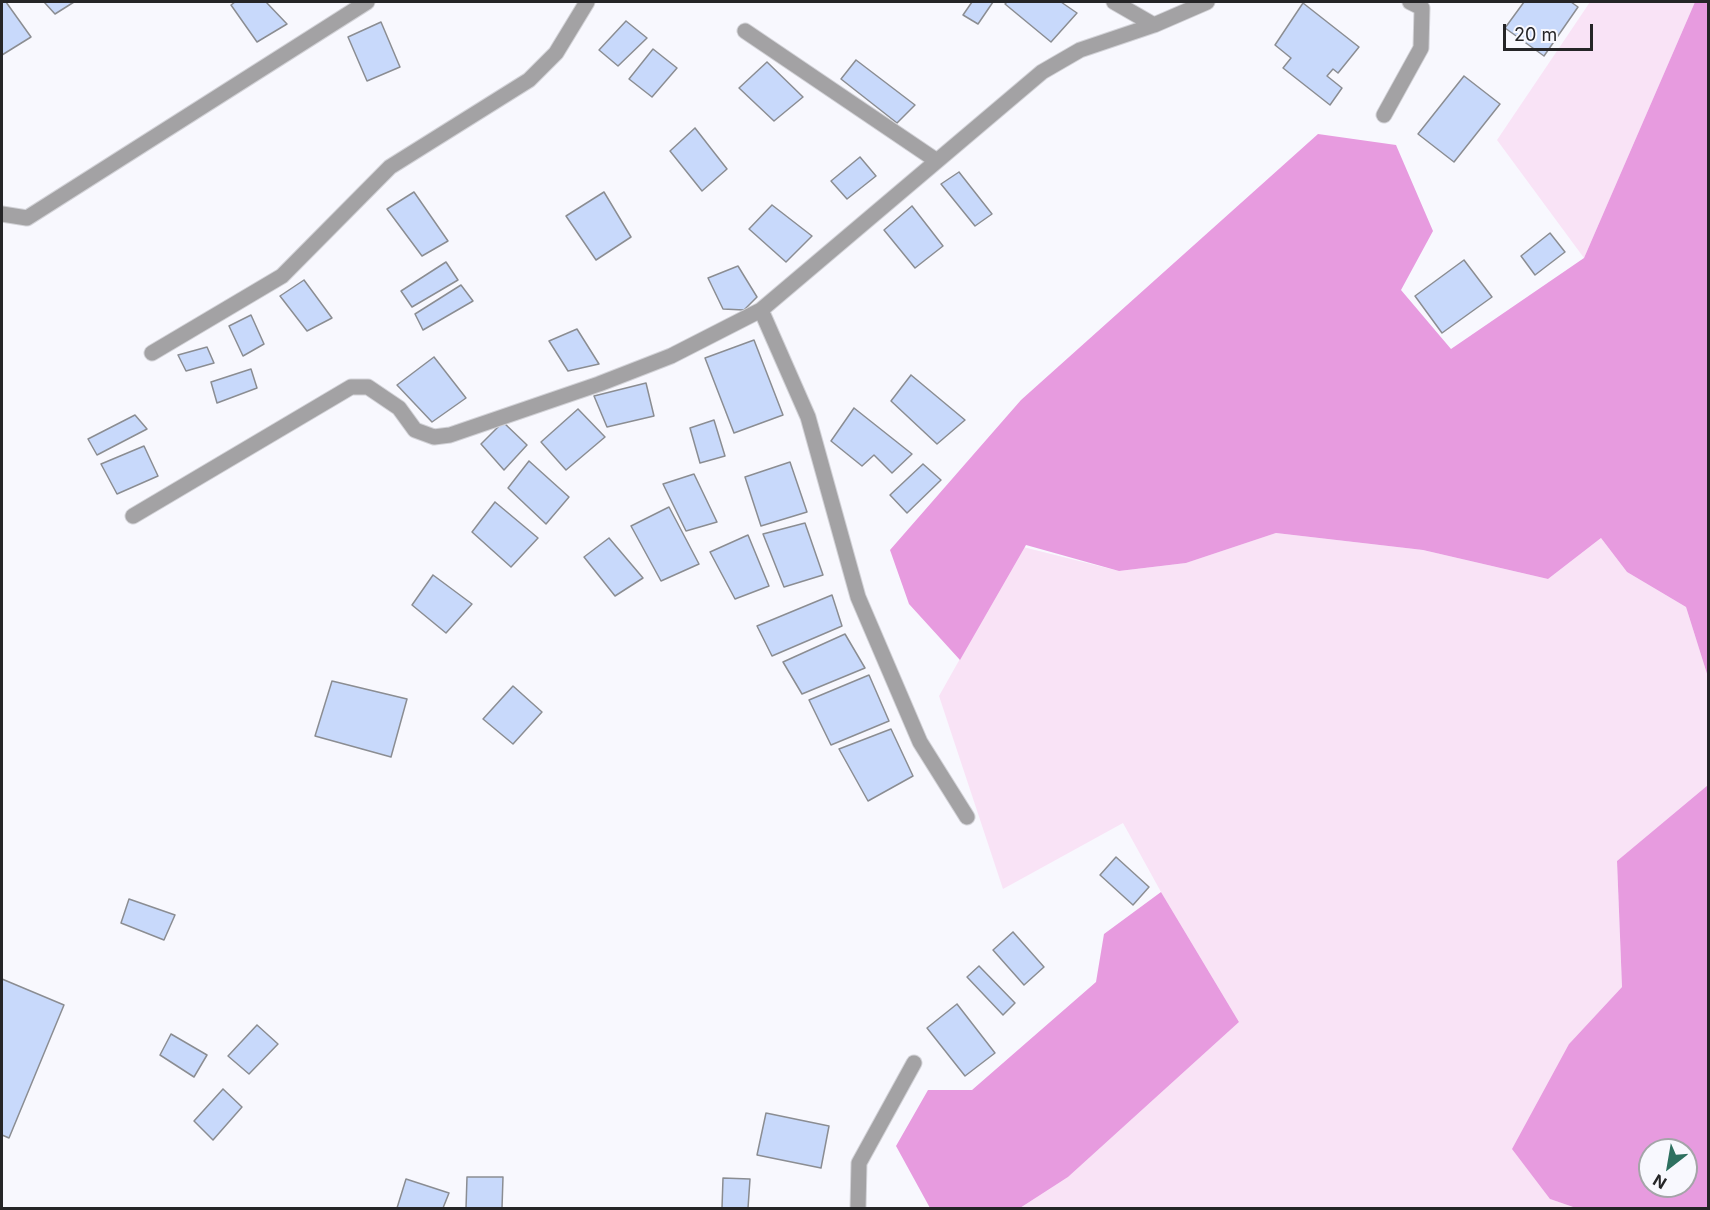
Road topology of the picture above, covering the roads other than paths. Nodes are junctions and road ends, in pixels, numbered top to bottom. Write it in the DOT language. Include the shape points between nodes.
graph roads {
  1 [pos="367,2"];
  2 [pos="587,2"];
  3 [pos="1114,2"];
  4 [pos="1207,2"];
  5 [pos="1410,2"];
  6 [pos="1154,25"];
  7 [pos="745,31"];
  8 [pos="1384,115"];
  9 [pos="937,161"];
  10 [pos="2,214"];
  11 [pos="761,310"];
  12 [pos="153,353"];
  13 [pos="133,516"];
  14 [pos="967,817"];
  15 [pos="914,1063"];
  16 [pos="858,1209"];
  1 -- 10 [label="street" via="27,218"];
  2 -- 12 [label="street" via="556,53 529,80 390,167 282,276"];
  3 -- 6 [label="street"];
  4 -- 6 [label="street"];
  5 -- 8 [label="street" via="1422,8 1421,48"];
  6 -- 9 [label="street" via="1080,50 1042,72"];
  7 -- 9 [label="street"];
  9 -- 11 [label="street"];
  11 -- 13 [label="street" via="670,356 620,376 442,436 415,430 399,408 368,387 351,387"];
  11 -- 14 [label="street" via="808,417 858,597 920,742"];
  15 -- 16 [label="street" via="859,1163"];
}
